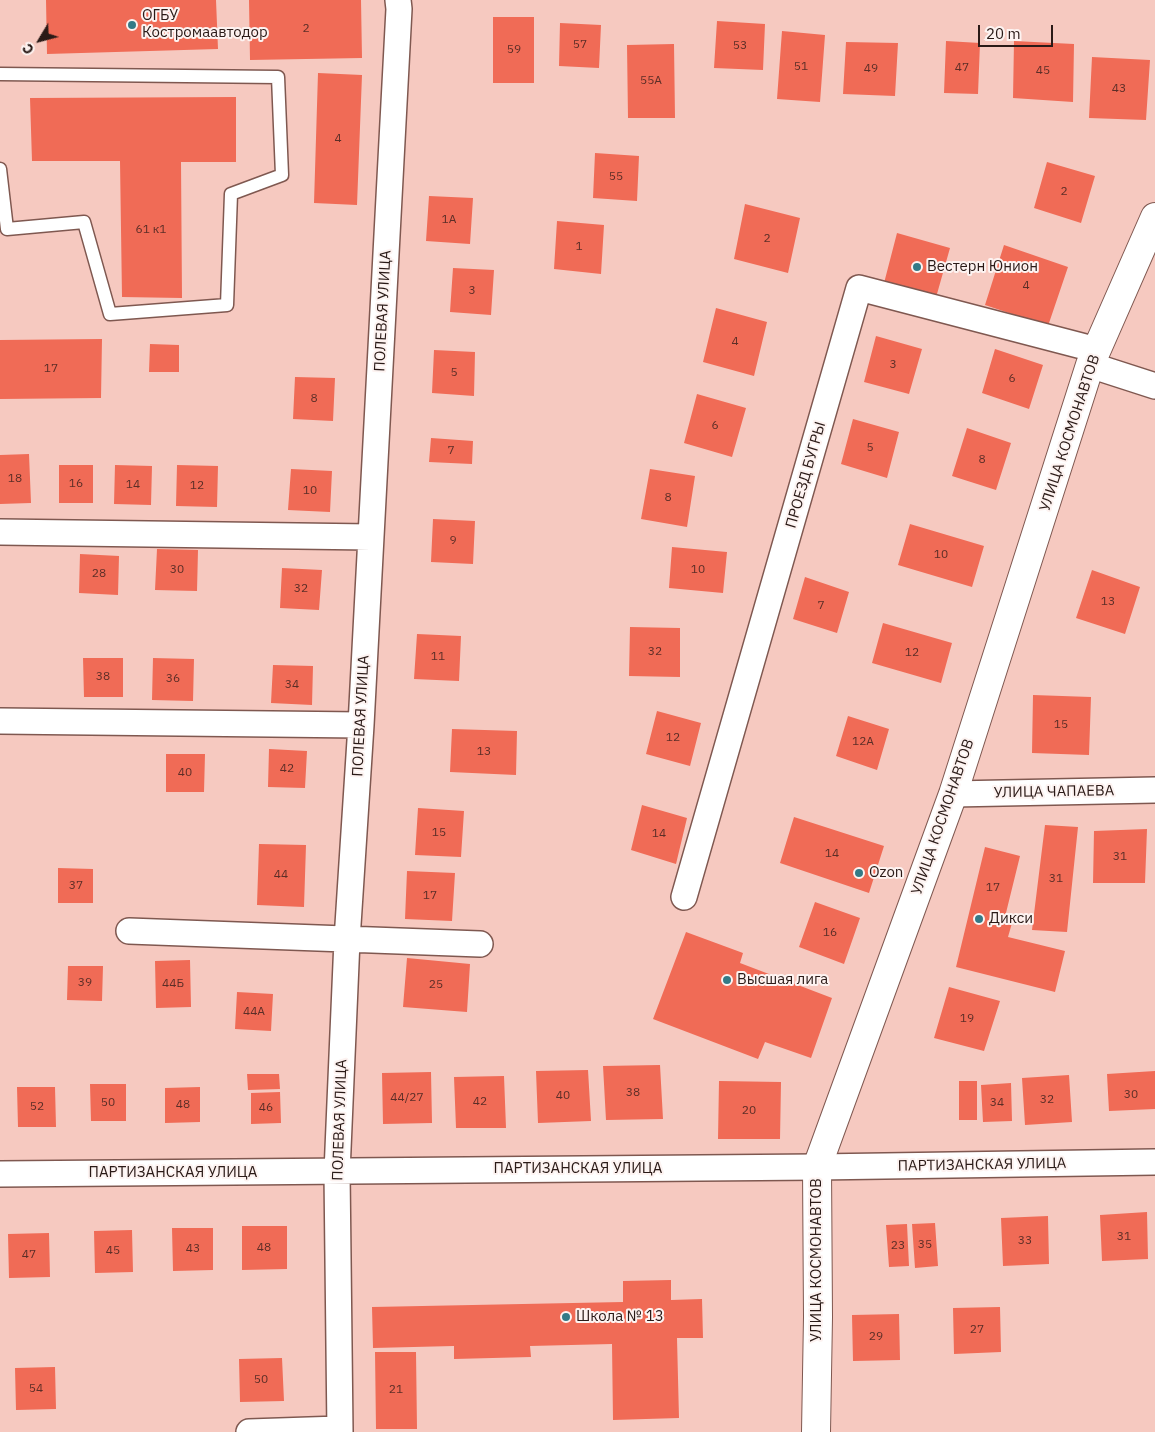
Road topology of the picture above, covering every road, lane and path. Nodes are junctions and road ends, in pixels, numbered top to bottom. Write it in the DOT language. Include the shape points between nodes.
graph roads {
  1 [pos="398,0"];
  2 [pos="0,74"];
  3 [pos="0,170"];
  4 [pos="1155,217"];
  5 [pos="1094,358"];
  6 [pos="1155,386"];
  7 [pos="0,532"];
  8 [pos="371,537"];
  9 [pos="0,721"];
  10 [pos="361,725"];
  11 [pos="1155,790"];
  12 [pos="953,794"];
  13 [pos="684,897"];
  14 [pos="129,931"];
  15 [pos="347,940"];
  16 [pos="480,944"];
  17 [pos="1155,1162"];
  18 [pos="816,1168"];
  19 [pos="337,1172"];
  20 [pos="0,1174"];
  21 [pos="340,1431"];
  22 [pos="249,1432"];
  23 [pos="816,1432"];
  1 -- 8 [label="street, ПОЛЕВАЯ УЛИЦА"];
  2 -- 3 [label="lane" via="278,77 282,176 231,194 227,305 110,314 84,222 7,229"];
  4 -- 5 [label="street, УЛИЦА КОСМОНАВТОВ"];
  5 -- 6 [label="street"];
  5 -- 12 [label="street, УЛИЦА КОСМОНАВТОВ"];
  5 -- 13 [label="street, ПРОЕЗД БУГРЫ" via="859,288"];
  7 -- 8 [label="street"];
  8 -- 10 [label="street, ПОЛЕВАЯ УЛИЦА"];
  9 -- 10 [label="street"];
  10 -- 15 [label="street, ПОЛЕВАЯ УЛИЦА"];
  11 -- 12 [label="street, УЛИЦА ЧАПАЕВА"];
  12 -- 18 [label="street, УЛИЦА КОСМОНАВТОВ"];
  14 -- 15 [label="street"];
  15 -- 16 [label="street"];
  15 -- 19 [label="street, ПОЛЕВАЯ УЛИЦА"];
  17 -- 18 [label="street, ПАРТИЗАНСКАЯ УЛИЦА"];
  18 -- 19 [label="street, ПАРТИЗАНСКАЯ УЛИЦА"];
  18 -- 23 [label="street, УЛИЦА КОСМОНАВТОВ"];
  19 -- 20 [label="street, ПАРТИЗАНСКАЯ УЛИЦА"];
  19 -- 21 [label="street, ПОЛЕВАЯ УЛИЦА"];
  21 -- 22 [label="street"];
}
